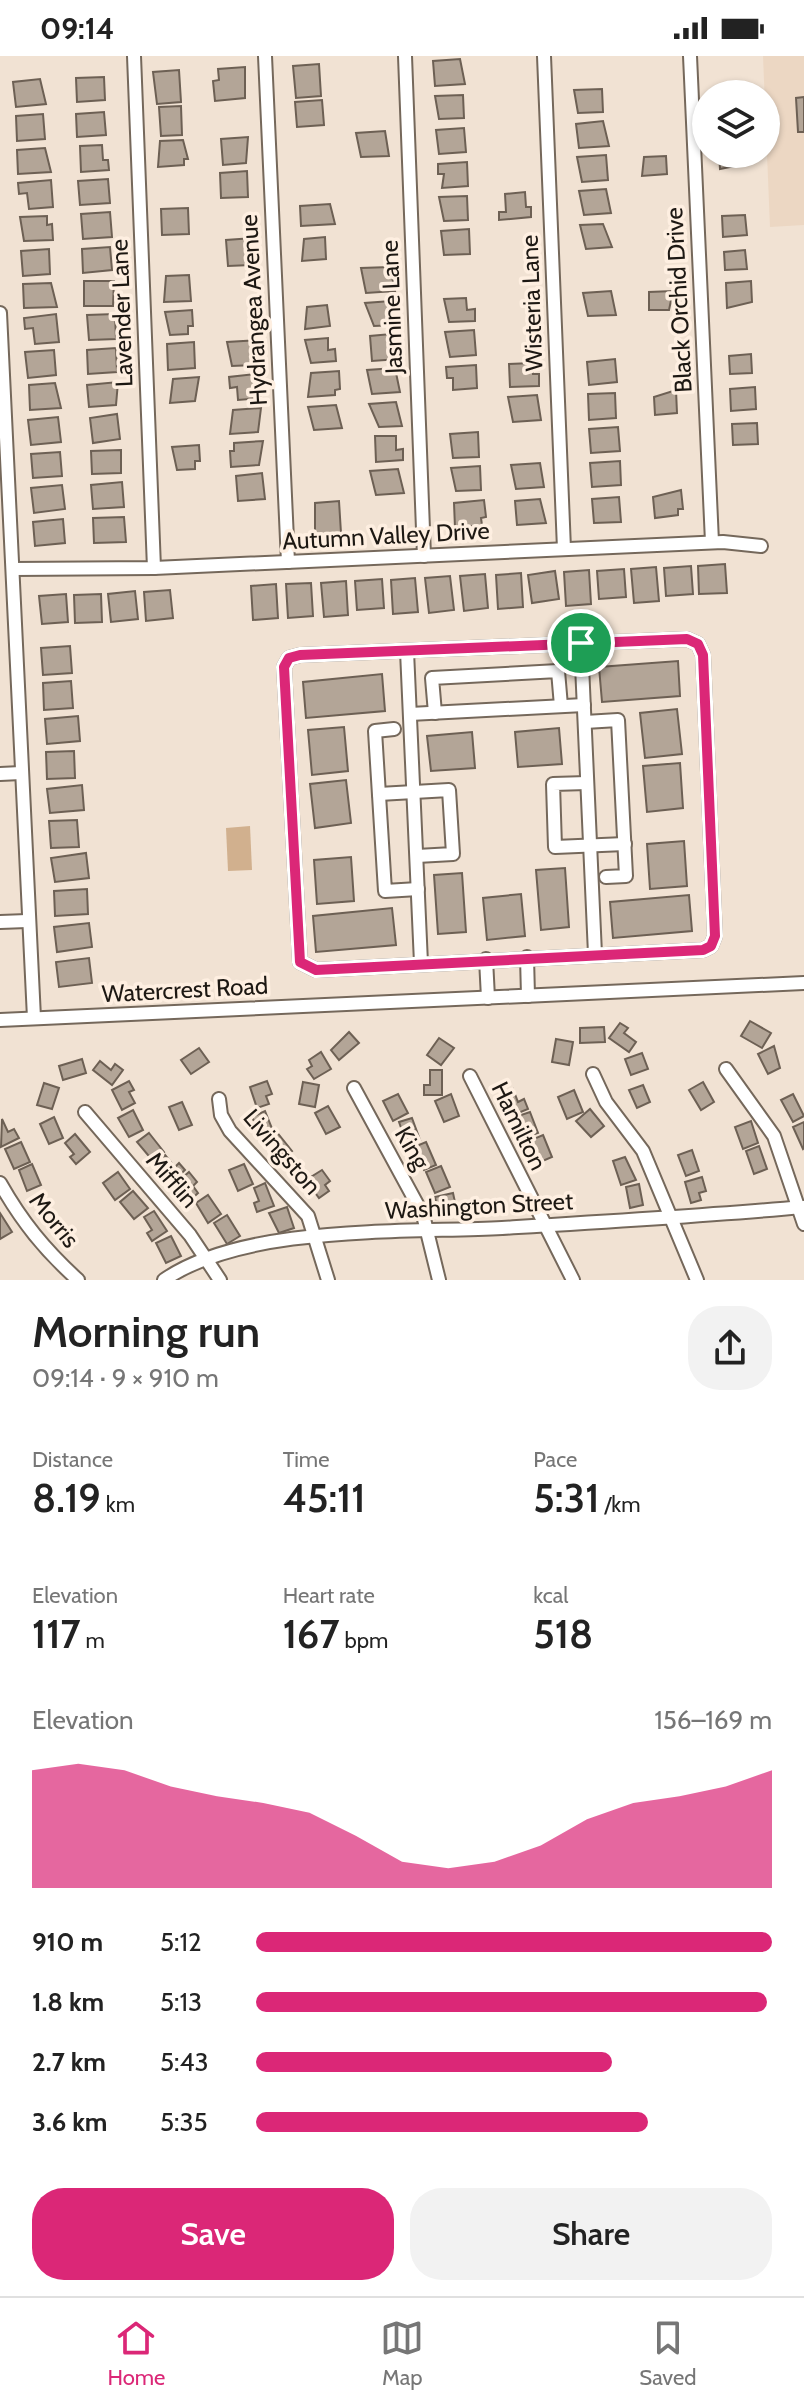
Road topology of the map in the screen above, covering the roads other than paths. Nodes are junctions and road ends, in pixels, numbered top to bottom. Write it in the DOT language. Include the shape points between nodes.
graph roads {
  1 [pos="134,56"];
  2 [pos="265,56"];
  3 [pos="405,56"];
  4 [pos="544,56"];
  5 [pos="690,56"];
  6 [pos="0,313"];
  7 [pos="5,479"];
  8 [pos="712,542"];
  9 [pos="761,546"];
  10 [pos="564,549"];
  11 [pos="424,556"];
  12 [pos="288,562"];
  13 [pos="154,568"];
  14 [pos="13,569"];
  15 [pos="15,627"];
  16 [pos="0,628"];
  17 [pos="581,643"];
  18 [pos="407,651"];
  19 [pos="584,705"];
  20 [pos="561,706"];
  21 [pos="435,713"];
  22 [pos="410,714"];
  23 [pos="585,722"];
  24 [pos="394,729"];
  25 [pos="21,773"];
  26 [pos="0,774"];
  27 [pos="587,783"];
  28 [pos="414,792"];
  29 [pos="379,794"];
  30 [pos="625,844"];
  31 [pos="590,846"];
  32 [pos="417,856"];
  33 [pos="606,877"];
  34 [pos="418,889"];
  35 [pos="27,921"];
  36 [pos="0,922"];
  37 [pos="595,954"];
  38 [pos="527,957"];
  39 [pos="486,959"];
  40 [pos="421,963"];
  41 [pos="804,983"];
  42 [pos="528,996"];
  43 [pos="488,998"];
  44 [pos="34,1018"];
  45 [pos="0,1020"];
  46 [pos="726,1069"];
  47 [pos="593,1074"];
  48 [pos="470,1076"];
  49 [pos="354,1088"];
  50 [pos="219,1099"];
  51 [pos="85,1112"];
  52 [pos="0,1183"];
  53 [pos="801,1207"];
  54 [pos="671,1217"];
  55 [pos="804,1224"];
  56 [pos="547,1225"];
  57 [pos="428,1231"];
  58 [pos="315,1238"];
  59 [pos="207,1258"];
  60 [pos="78,1280"];
  61 [pos="164,1280"];
  62 [pos="220,1280"];
  63 [pos="328,1280"];
  64 [pos="439,1280"];
  65 [pos="573,1280"];
  66 [pos="697,1280"];
  1 -- 13 [label="street, Lavender Lane"];
  2 -- 12 [label="street, Hydrangea Avenue"];
  3 -- 11 [label="street, Jasmine Lane"];
  4 -- 10 [label="street, Wisteria Lane"];
  5 -- 8 [label="street, Black Orchid Drive"];
  6 -- 7 [label="street"];
  7 -- 14 [label="street"];
  8 -- 9 [label="street, Autumn Valley Drive"];
  8 -- 10 [label="street, Autumn Valley Drive"];
  10 -- 11 [label="street, Autumn Valley Drive"];
  11 -- 12 [label="street, Autumn Valley Drive"];
  12 -- 13 [label="street, Autumn Valley Drive"];
  13 -- 14 [label="street, Autumn Valley Drive"];
  14 -- 15 [label="street"];
  15 -- 16 [label="street"];
  15 -- 25 [label="street"];
  17 -- 18 [label="street"];
  17 -- 19 [label="street"];
  17 -- 37 [label="street" via="691,639 701,647 703,671 715,940 703,950"];
  18 -- 22 [label="street"];
  18 -- 40 [label="street" via="300,655 289,658 284,667 300,962 316,970"];
  19 -- 20 [label="street"];
  19 -- 23 [label="street"];
  20 -- 21 [label="street"];
  20 -- 21 [label="street" via="558,671 432,678"];
  21 -- 22 [label="street"];
  22 -- 28 [label="street"];
  23 -- 27 [label="street"];
  23 -- 30 [label="street" via="618,720"];
  24 -- 29 [label="street" via="375,731"];
  25 -- 26 [label="street"];
  25 -- 35 [label="street"];
  27 -- 31 [label="street"];
  27 -- 31 [label="street" via="553,784 555,847"];
  28 -- 29 [label="street"];
  28 -- 32 [label="street"];
  28 -- 32 [label="street" via="449,790 453,854"];
  29 -- 34 [label="street" via="385,891"];
  30 -- 31 [label="street"];
  30 -- 33 [label="street" via="626,876"];
  31 -- 37 [label="street"];
  32 -- 34 [label="street"];
  34 -- 40 [label="street"];
  35 -- 36 [label="street"];
  35 -- 44 [label="street"];
  37 -- 38 [label="street"];
  38 -- 39 [label="street"];
  38 -- 42 [label="street"];
  39 -- 40 [label="street"];
  39 -- 43 [label="street"];
  41 -- 42 [label="street, Watercrest Road"];
  42 -- 43 [label="street, Watercrest Road"];
  43 -- 44 [label="street, Watercrest Road"];
  44 -- 45 [label="street, Watercrest Road"];
  46 -- 53 [label="street" via="774,1136"];
  47 -- 54 [label="street" via="606,1102 643,1151"];
  48 -- 56 [label="street, Hamilton"];
  49 -- 57 [label="street, King"];
  50 -- 58 [label="street, Livingston" via="230,1131 299,1201"];
  51 -- 59 [label="street, Mifflin"];
  52 -- 60 [label="street, Morris" via="42,1248"];
  53 -- 54 [label="street, Washington Street"];
  53 -- 55 [label="street"];
  54 -- 56 [label="street, Washington Street"];
  54 -- 66 [label="street"];
  56 -- 57 [label="street, Washington Street"];
  56 -- 65 [label="street, Hamilton"];
  57 -- 58 [label="street, Washington Street"];
  57 -- 64 [label="street, King"];
  58 -- 59 [label="street, Washington Street"];
  58 -- 63 [label="street, Livingston"];
  59 -- 61 [label="street, Washington Street"];
  59 -- 62 [label="street, Mifflin"];
}
